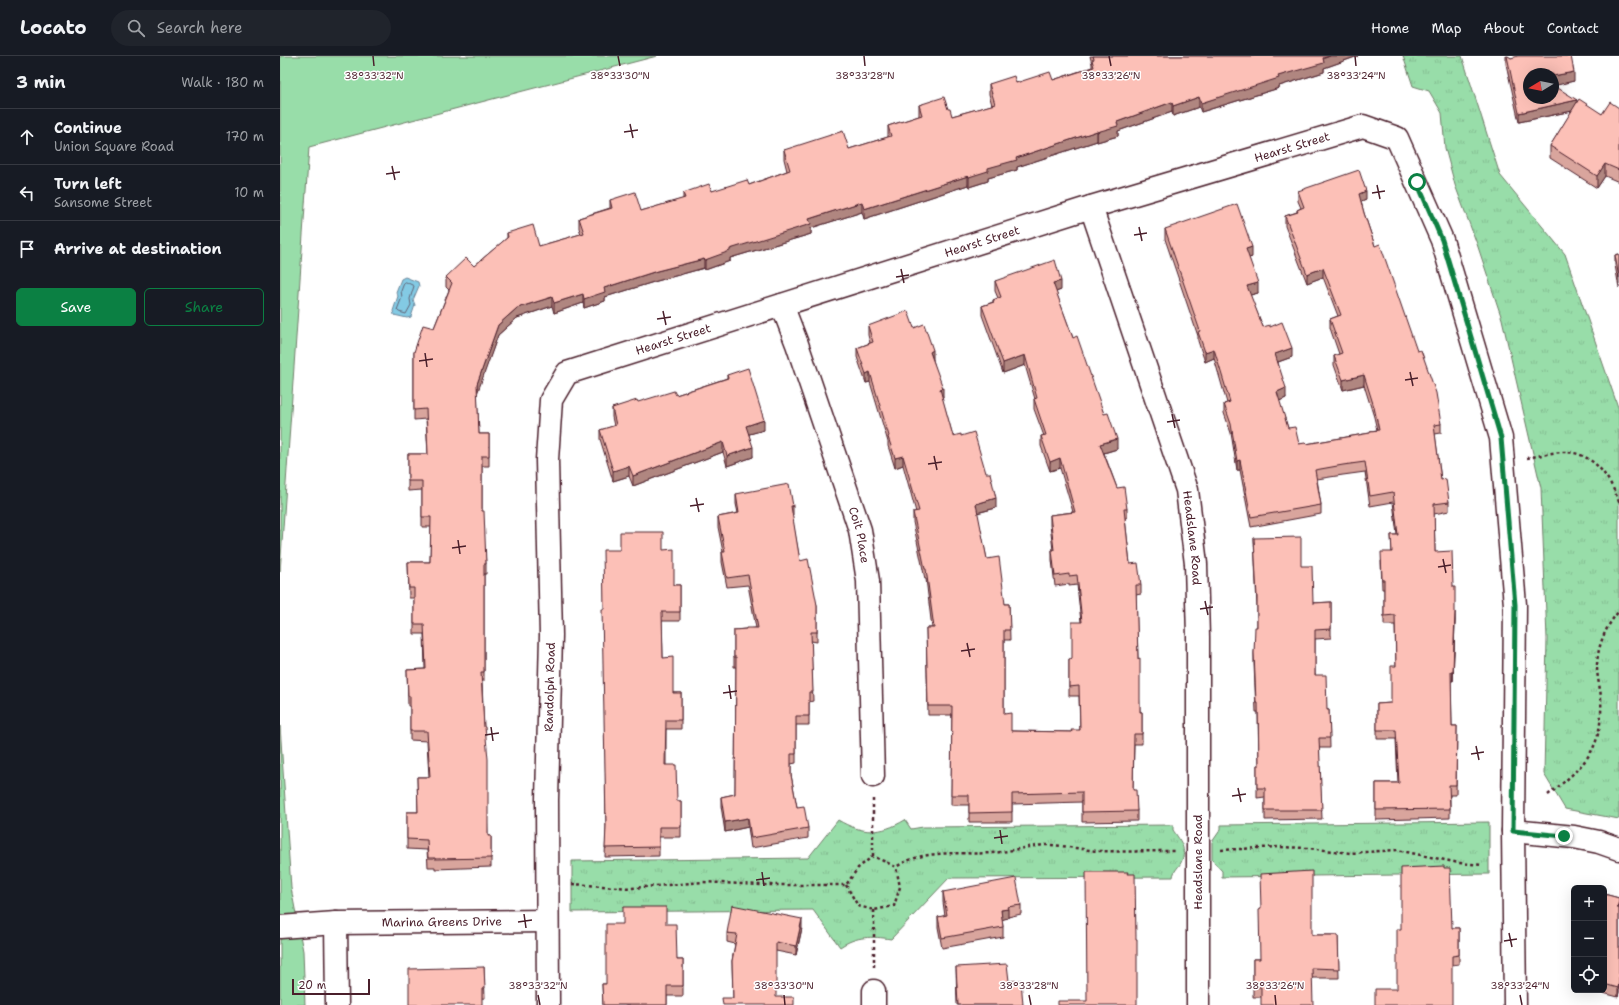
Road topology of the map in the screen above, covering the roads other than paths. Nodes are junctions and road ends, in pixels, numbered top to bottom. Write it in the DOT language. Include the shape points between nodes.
graph roads {
  1 [pos="1091,207"];
  2 [pos="782,305"];
  3 [pos="567,373"];
  4 [pos="873,776"];
  5 [pos="1513,831"];
  6 [pos="1619,850"];
  7 [pos="547,921"];
  8 [pos="336,923"];
  9 [pos="280,927"];
  10 [pos="337,1005"];
  11 [pos="548,1005"];
  12 [pos="1198,1005"];
  13 [pos="1515,1005"];
  1 -- 2 [label="street, Hearst Street"];
  1 -- 5 [label="street, Hearst Street" via="1363,126 1398,138 1442,240 1501,438 1515,605"];
  1 -- 12 [label="street, Headslane Road" via="1187,490 1196,556"];
  2 -- 3 [label="street, Hearst Street"];
  2 -- 4 [label="street, Coit Place" via="860,530 868,581"];
  3 -- 7 [label="street, Randolph Road" via="551,400 547,460 551,635"];
  5 -- 6 [label="street" via="1574,837 1599,842"];
  5 -- 13 [label="street"];
  7 -- 8 [label="street, Marina Greens Drive"];
  7 -- 11 [label="street, Randolph Road"];
  8 -- 9 [label="street, Marina Greens Drive"];
  8 -- 10 [label="street"];
}
